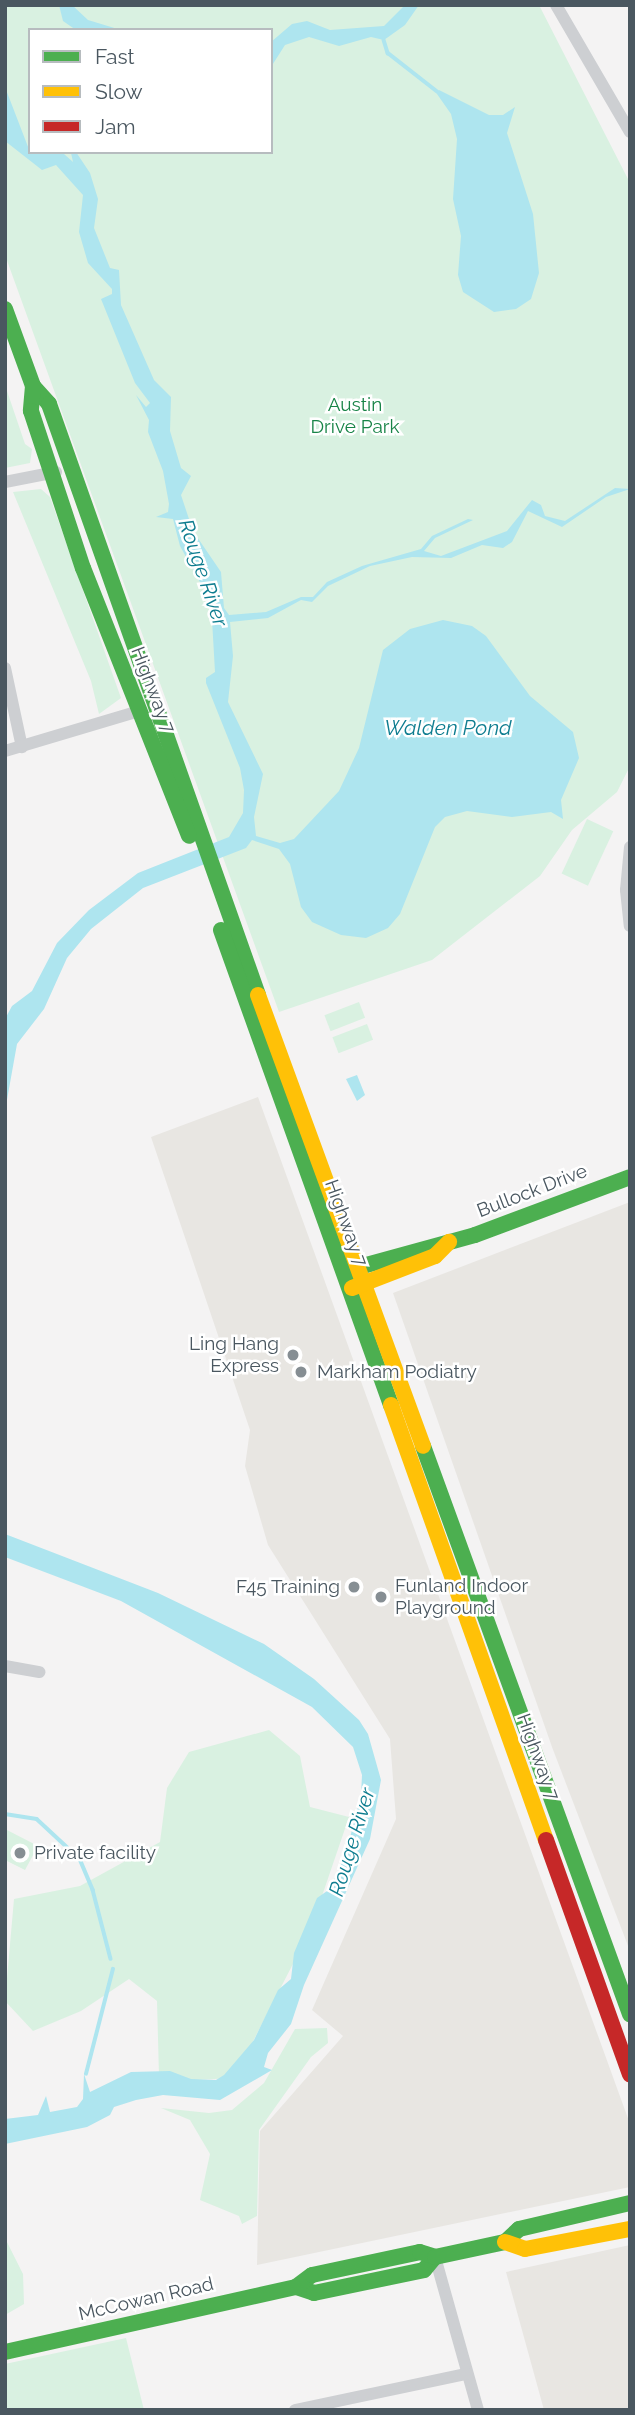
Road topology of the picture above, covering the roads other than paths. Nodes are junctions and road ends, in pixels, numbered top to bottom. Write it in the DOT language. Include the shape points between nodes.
graph roads {
  1 [pos="556,5"];
  2 [pos="630,132"];
  3 [pos="5,309"];
  4 [pos="33,386"];
  5 [pos="72,469"];
  6 [pos="53,473"];
  7 [pos="5,482"];
  8 [pos="5,668"];
  9 [pos="139,711"];
  10 [pos="22,747"];
  11 [pos="5,751"];
  12 [pos="196,837"];
  13 [pos="630,847"];
  14 [pos="214,889"];
  15 [pos="630,926"];
  16 [pos="630,1177"];
  17 [pos="449,1242"];
  18 [pos="359,1267"];
  19 [pos="365,1283"];
  20 [pos="348,1289"];
  21 [pos="5,1666"];
  22 [pos="39,1672"];
  23 [pos="630,2014"];
  24 [pos="630,2074"];
  25 [pos="630,2203"];
  26 [pos="630,2229"];
  27 [pos="505,2242"];
  28 [pos="435,2257"];
  29 [pos="5,2352"];
  30 [pos="466,2374"];
  31 [pos="295,2410"];
  32 [pos="478,2410"];
  1 -- 2 [label="street"];
  3 -- 4 [label="main road, Highway 7"];
  4 -- 5 [label="main road, Highway 7" via="50,404"];
  4 -- 6 [label="main road, Highway 7" via="31,411"];
  5 -- 6 [label="street"];
  5 -- 12 [label="main road, Highway 7"];
  6 -- 7 [label="street"];
  6 -- 9 [label="main road, Highway 7" via="83,568"];
  8 -- 10 [label="street"];
  9 -- 10 [label="street"];
  9 -- 12 [label="main road, Highway 7"];
  10 -- 11 [label="street"];
  12 -- 14 [label="main road, Highway 7"];
  13 -- 15 [label="street" via="626,890"];
  14 -- 18 [label="main road, Highway 7"];
  14 -- 20 [label="main road, Highway 7"];
  16 -- 17 [label="main road, Bullock Drive"];
  17 -- 18 [label="main road, Bullock Drive"];
  17 -- 19 [label="main road, Bullock Drive" via="435,1256"];
  18 -- 19 [label="main road, Highway 7"];
  19 -- 20 [label="main road, Bullock Drive"];
  19 -- 23 [label="main road, Highway 7"];
  20 -- 24 [label="main road, Highway 7"];
  21 -- 22 [label="street"];
  25 -- 27 [label="main road, McCowan Road" via="519,2229"];
  26 -- 27 [label="main road, McCowan Road" via="525,2249"];
  27 -- 28 [label="main road, McCowan Road"];
  28 -- 29 [label="main road, McCowan Road" via="420,2252 312,2274 296,2287"];
  28 -- 30 [label="street"];
  30 -- 31 [label="street"];
  30 -- 32 [label="street"];
}
